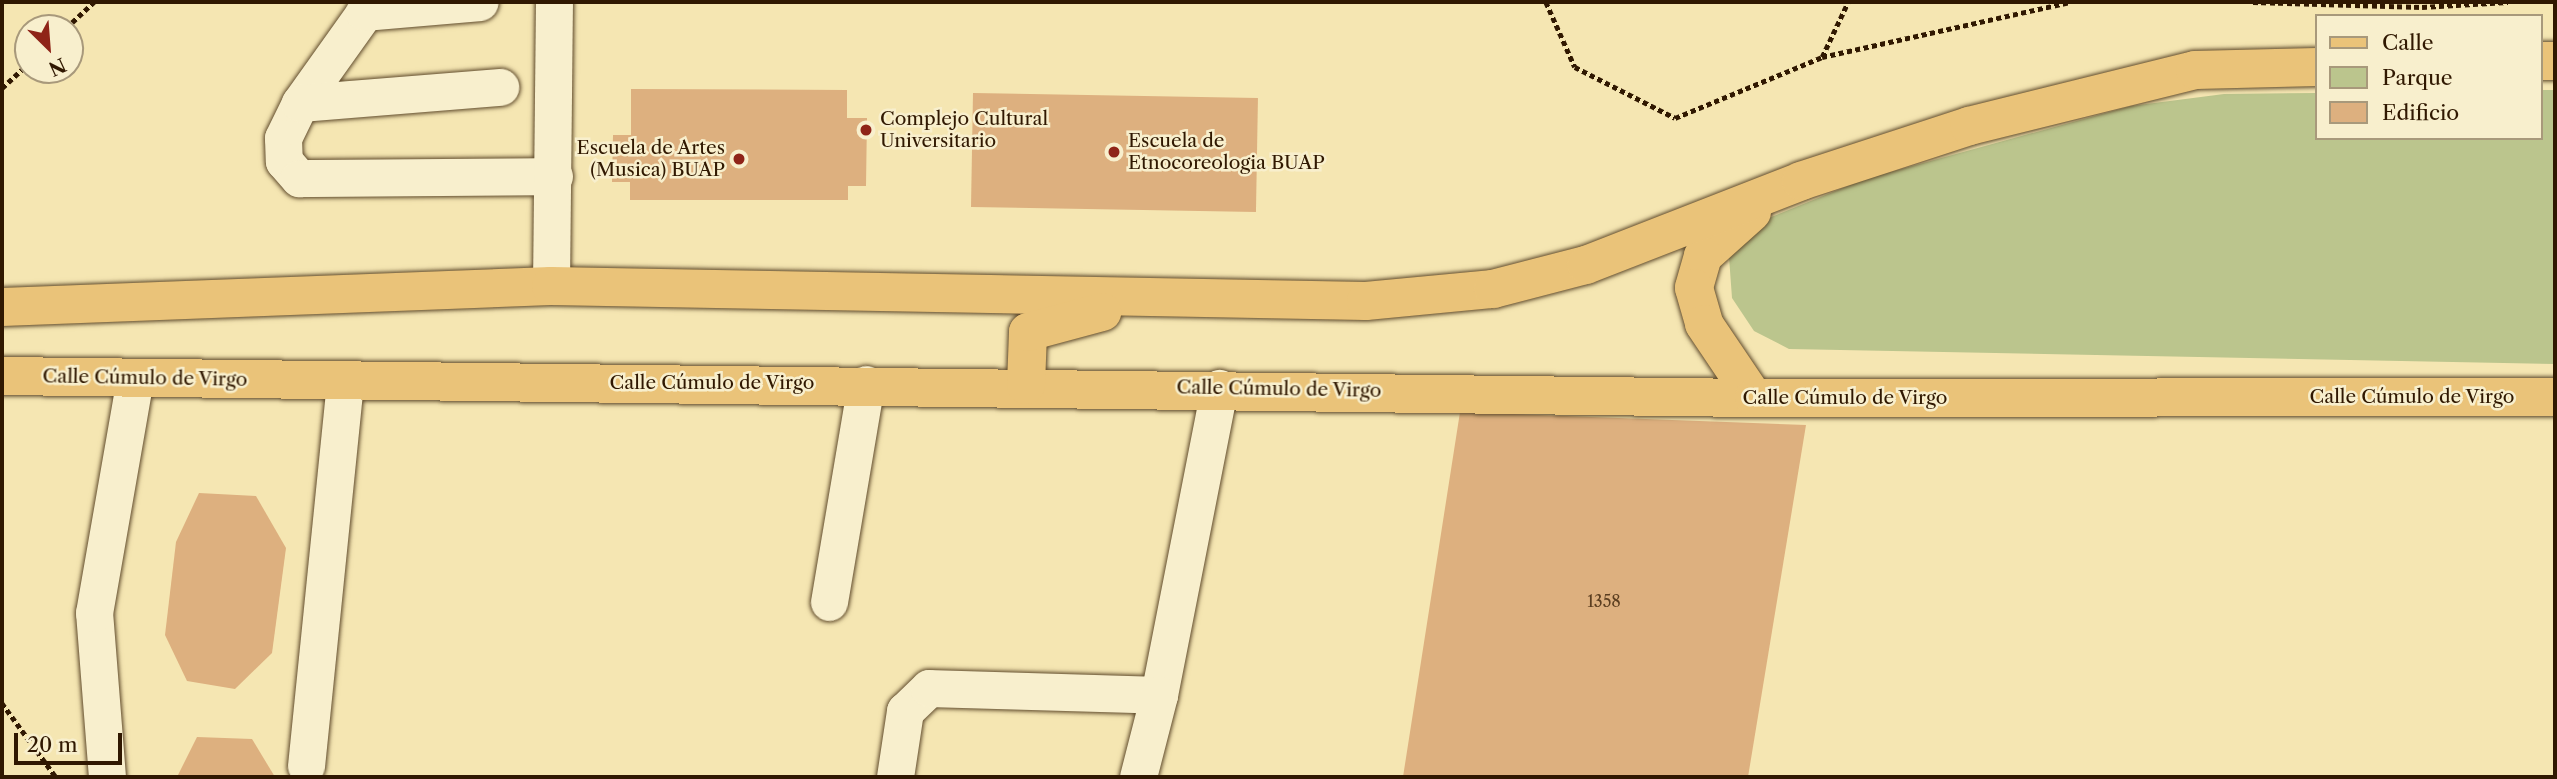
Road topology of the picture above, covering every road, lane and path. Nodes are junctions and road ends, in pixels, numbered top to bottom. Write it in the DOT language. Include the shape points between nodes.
graph roads {
  1 [pos="94,2"];
  2 [pos="480,2"];
  3 [pos="554,2"];
  4 [pos="1546,2"];
  5 [pos="1847,2"];
  6 [pos="2070,2"];
  7 [pos="2253,2"];
  8 [pos="2508,2"];
  9 [pos="368,7"];
  10 [pos="81,14"];
  11 [pos="1822,57"];
  12 [pos="2316,67"];
  13 [pos="500,87"];
  14 [pos="300,103"];
  15 [pos="554,176"];
  16 [pos="1801,181"];
  17 [pos="551,286"];
  18 [pos="1177,299"];
  19 [pos="9,307"];
  20 [pos="7,377"];
  21 [pos="135,378"];
  22 [pos="345,380"];
  23 [pos="866,384"];
  24 [pos="1026,385"];
  25 [pos="1219,388"];
  26 [pos="2555,397"];
  27 [pos="1754,398"];
  28 [pos="829,602"];
  29 [pos="1159,695"];
  30 [pos="2,704"];
  31 [pos="306,766"];
  32 [pos="56,777"];
  33 [pos="107,777"];
  34 [pos="895,777"];
  35 [pos="1138,777"];
  1 -- 10 [label="path"];
  2 -- 9 [label="lane"];
  3 -- 15 [label="lane"];
  4 -- 11 [label="path" via="1575,67 1675,118"];
  5 -- 11 [label="path"];
  6 -- 11 [label="path"];
  7 -- 8 [label="path" via="2422,7"];
  9 -- 14 [label="lane"];
  12 -- 16 [label="main road" via="2195,70 1969,126"];
  13 -- 14 [label="lane"];
  14 -- 15 [label="lane" via="283,138 285,161 299,178"];
  15 -- 17 [label="lane"];
  16 -- 18 [label="main road" via="1586,265 1493,289 1366,301"];
  16 -- 27 [label="main road" via="1730,226 1703,256 1694,288 1704,324"];
  17 -- 18 [label="main road"];
  17 -- 19 [label="main road"];
  18 -- 24 [label="main road" via="1040,325 1027,332"];
  20 -- 21 [label="main road, Calle Cúmulo de Virgo"];
  21 -- 22 [label="main road, Calle Cúmulo de Virgo"];
  21 -- 33 [label="lane" via="94,612"];
  22 -- 23 [label="main road, Calle Cúmulo de Virgo"];
  22 -- 31 [label="lane"];
  23 -- 24 [label="main road, Calle Cúmulo de Virgo"];
  23 -- 28 [label="lane"];
  24 -- 25 [label="main road, Calle Cúmulo de Virgo"];
  25 -- 27 [label="main road, Calle Cúmulo de Virgo"];
  25 -- 29 [label="lane"];
  26 -- 27 [label="main road, Calle Cúmulo de Virgo"];
  29 -- 34 [label="lane" via="929,688 905,711"];
  29 -- 35 [label="lane"];
  30 -- 32 [label="path"];
}
